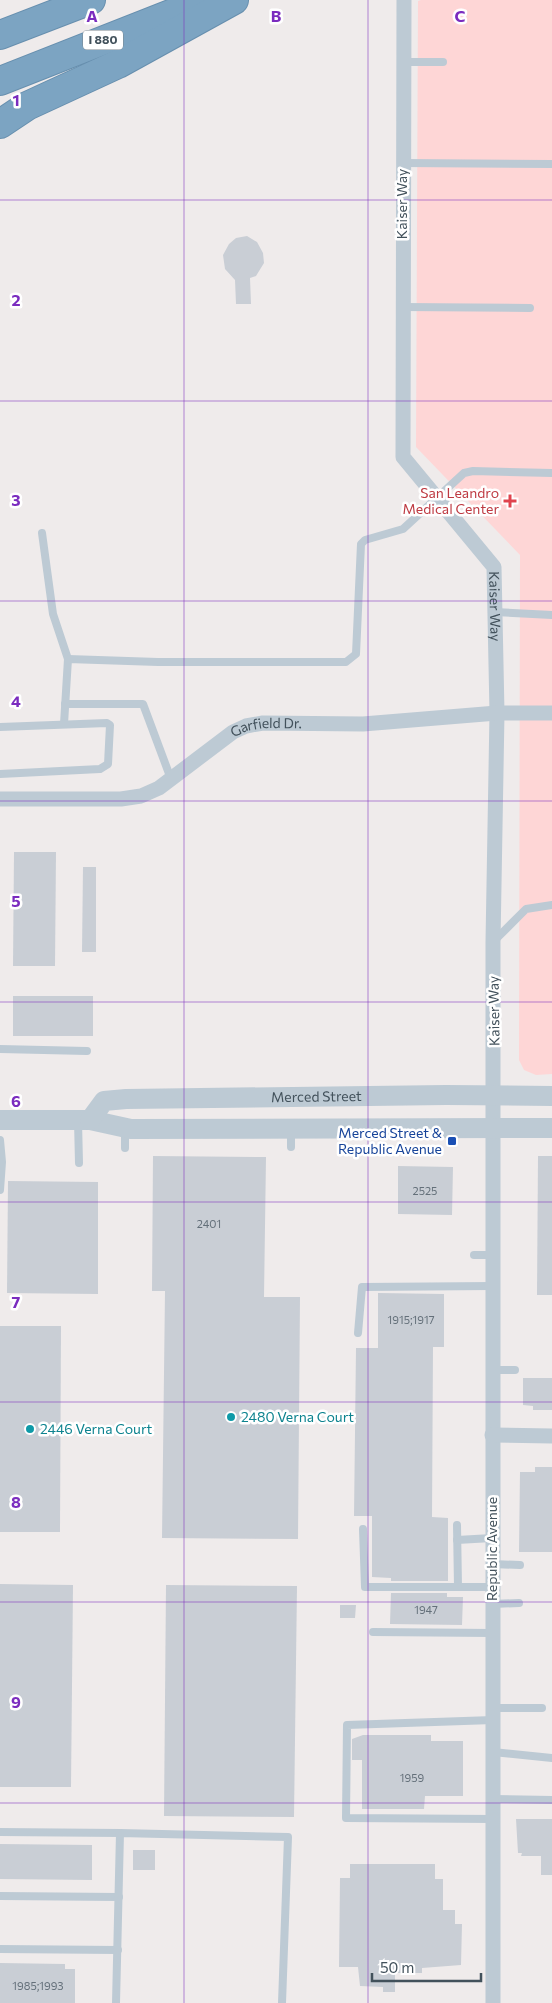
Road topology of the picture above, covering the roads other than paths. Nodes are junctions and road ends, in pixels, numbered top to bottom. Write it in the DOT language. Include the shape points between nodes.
graph roads {
  1 [pos="90,0"];
  2 [pos="207,0"];
  3 [pos="234,0"];
  4 [pos="404,0"];
  5 [pos="0,35"];
  6 [pos="403,62"];
  7 [pos="443,62"];
  8 [pos="0,82"];
  9 [pos="0,124"];
  10 [pos="403,163"];
  11 [pos="552,164"];
  12 [pos="402,307"];
  13 [pos="530,308"];
  14 [pos="552,473"];
  15 [pos="438,498"];
  16 [pos="42,534"];
  17 [pos="495,612"];
  18 [pos="552,615"];
  19 [pos="68,659"];
  20 [pos="65,704"];
  21 [pos="497,713"];
  22 [pos="552,713"];
  23 [pos="64,724"];
  24 [pos="0,727"];
  25 [pos="0,774"];
  26 [pos="171,779"];
  27 [pos="0,798"];
  28 [pos="552,905"];
  29 [pos="493,942"];
  30 [pos="0,1049"];
  31 [pos="86,1051"];
  32 [pos="495,1094"];
  33 [pos="552,1096"];
  34 [pos="0,1120"];
  35 [pos="84,1120"];
  36 [pos="494,1128"];
  37 [pos="552,1128"];
  38 [pos="0,1140"];
  39 [pos="79,1163"];
  40 [pos="0,1190"];
  41 [pos="474,1255"];
  42 [pos="494,1255"];
  43 [pos="493,1286"];
  44 [pos="358,1333"];
  45 [pos="493,1370"];
  46 [pos="515,1370"];
  47 [pos="492,1435"];
  48 [pos="552,1436"];
  49 [pos="457,1525"];
  50 [pos="363,1529"];
  51 [pos="492,1538"];
  52 [pos="457,1540"];
  53 [pos="492,1564"];
  54 [pos="520,1565"];
  55 [pos="458,1586"];
  56 [pos="492,1586"];
  57 [pos="492,1604"];
  58 [pos="519,1604"];
  59 [pos="373,1632"];
  60 [pos="492,1633"];
  61 [pos="542,1708"];
  62 [pos="492,1714"];
  63 [pos="493,1752"];
  64 [pos="552,1758"];
  65 [pos="493,1799"];
  66 [pos="552,1800"];
  67 [pos="493,1819"];
  68 [pos="0,1832"];
  69 [pos="120,1833"];
  70 [pos="0,1896"];
  71 [pos="119,1897"];
  72 [pos="0,1949"];
  73 [pos="118,1950"];
  74 [pos="116,2003"];
  75 [pos="282,2003"];
  76 [pos="493,2003"];
  1 -- 5 [label="highway"];
  2 -- 8 [label="highway, I 880"];
  3 -- 9 [label="highway" via="118,64 27,106"];
  4 -- 6 [label="street, Kaiser Way"];
  6 -- 7 [label="lane"];
  6 -- 10 [label="street, Kaiser Way"];
  10 -- 11 [label="lane"];
  10 -- 12 [label="street, Kaiser Way"];
  12 -- 13 [label="lane"];
  12 -- 15 [label="street, Kaiser Way" via="403,457"];
  14 -- 15 [label="lane" via="473,471 464,473"];
  15 -- 17 [label="street, Kaiser Way" via="494,567"];
  15 -- 19 [label="lane" via="403,529 361,544 356,654 346,662"];
  16 -- 19 [label="lane" via="53,614"];
  17 -- 18 [label="lane"];
  17 -- 21 [label="street, Kaiser Way"];
  19 -- 20 [label="lane"];
  20 -- 23 [label="lane"];
  20 -- 26 [label="lane" via="143,704"];
  21 -- 22 [label="street, Garfield Dr."];
  21 -- 26 [label="street, Garfield Dr." via="363,724 263,723 246,726 233,732"];
  21 -- 29 [label="street, Kaiser Way"];
  23 -- 24 [label="lane"];
  23 -- 25 [label="lane" via="110,725 108,764 100,769"];
  26 -- 27 [label="street, Garfield Dr." via="141,796 121,799"];
  28 -- 29 [label="lane" via="526,909"];
  29 -- 32 [label="street, Kaiser Way"];
  30 -- 31 [label="lane"];
  32 -- 33 [label="street, Merced Street"];
  32 -- 35 [label="street, Merced Street" via="126,1099 104,1101"];
  32 -- 36 [label="street, Republic Avenue"];
  34 -- 35 [label="street"];
  35 -- 36 [label="street" via="125,1138 291,1138 328,1132"];
  35 -- 39 [label="lane"];
  36 -- 37 [label="street"];
  36 -- 42 [label="street, Republic Avenue"];
  38 -- 40 [label="lane"];
  41 -- 42 [label="lane"];
  42 -- 43 [label="street, Republic Avenue"];
  43 -- 44 [label="lane" via="362,1287"];
  43 -- 45 [label="street, Republic Avenue"];
  45 -- 46 [label="lane"];
  45 -- 47 [label="street, Republic Avenue"];
  47 -- 48 [label="street"];
  47 -- 51 [label="street, Republic Avenue"];
  49 -- 52 [label="lane"];
  50 -- 55 [label="lane" via="365,1587"];
  51 -- 52 [label="lane"];
  51 -- 53 [label="street, Republic Avenue"];
  52 -- 55 [label="lane"];
  53 -- 54 [label="lane"];
  53 -- 56 [label="street, Republic Avenue"];
  55 -- 56 [label="lane"];
  56 -- 57 [label="street, Republic Avenue"];
  57 -- 58 [label="lane"];
  57 -- 60 [label="street, Republic Avenue"];
  59 -- 60 [label="lane"];
  60 -- 62 [label="street, Republic Avenue"];
  61 -- 62 [label="lane"];
  62 -- 63 [label="street, Republic Avenue"];
  62 -- 67 [label="lane" via="346,1725 346,1818"];
  63 -- 64 [label="lane"];
  63 -- 65 [label="street, Republic Avenue"];
  65 -- 66 [label="lane"];
  65 -- 67 [label="street, Republic Avenue"];
  67 -- 76 [label="street, Republic Avenue"];
  68 -- 69 [label="lane"];
  69 -- 71 [label="lane"];
  69 -- 75 [label="lane" via="288,1837"];
  70 -- 71 [label="lane"];
  71 -- 73 [label="lane"];
  72 -- 73 [label="lane"];
  73 -- 74 [label="lane"];
}
